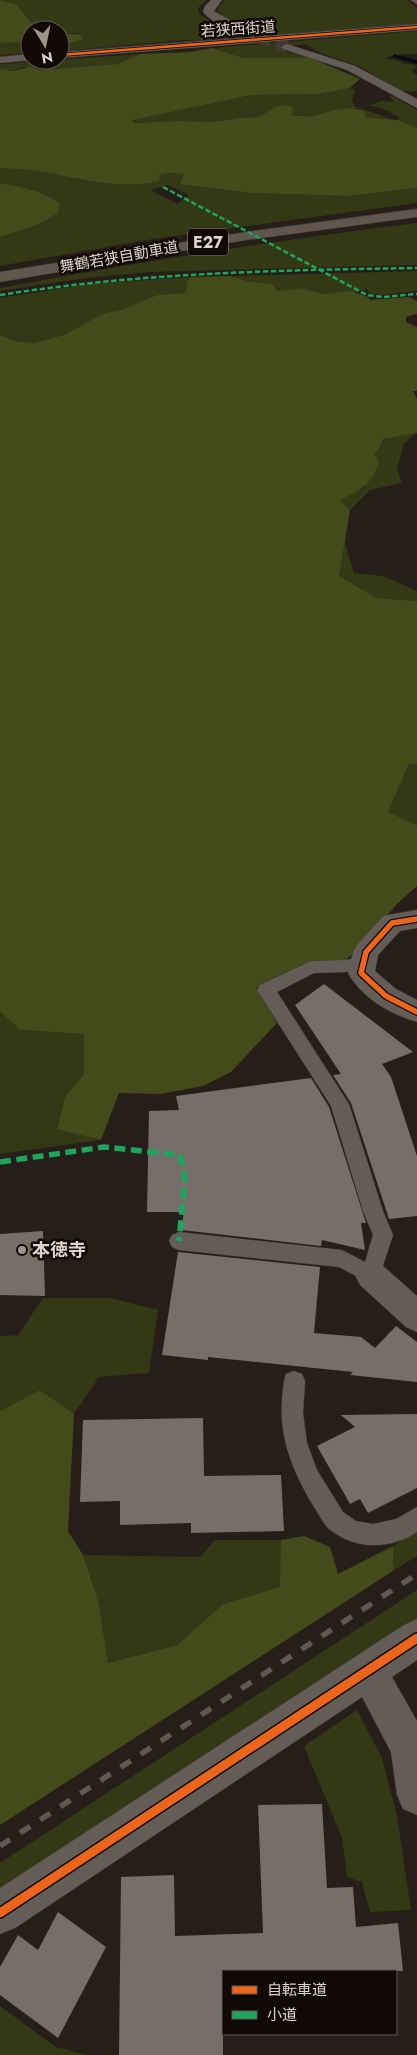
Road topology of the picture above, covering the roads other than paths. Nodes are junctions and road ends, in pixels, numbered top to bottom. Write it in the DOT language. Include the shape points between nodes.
graph roads {
  1 [pos="217,0"];
  2 [pos="417,28"];
  3 [pos="243,32"];
  4 [pos="287,46"];
  5 [pos="70,54"];
  6 [pos="20,58"];
  7 [pos="0,60"];
  8 [pos="417,104"];
  9 [pos="417,213"];
  10 [pos="0,277"];
  11 [pos="417,919"];
  12 [pos="362,963"];
  13 [pos="417,1012"];
  14 [pos="179,1241"];
  15 [pos="370,1275"];
  16 [pos="417,1316"];
  17 [pos="294,1382"];
  18 [pos="417,1518"];
  19 [pos="417,1638"];
  20 [pos="368,1670"];
  21 [pos="417,1795"];
  22 [pos="0,1914"];
  1 -- 3 [label="street" via="208,12"];
  2 -- 5 [label="street, 若狭西街道"];
  4 -- 8 [label="street" via="351,68"];
  6 -- 7 [label="street"];
  9 -- 10 [label="highway, 舞鶴若狭自動車道 / E27" via="246,236"];
  11 -- 12 [label="street" via="392,923 366,952"];
  12 -- 13 [label="street" via="361,972 369,983 390,1000"];
  12 -- 15 [label="lane" via="311,967 266,990 340,1104 383,1235"];
  14 -- 15 [label="lane" via="325,1256 342,1260"];
  15 -- 16 [label="street"];
  17 -- 18 [label="lane" via="292,1413 296,1443 308,1476 336,1520 352,1532 373,1535 401,1529"];
  19 -- 20 [label="street"];
  20 -- 21 [label="street" via="410,1748"];
  20 -- 22 [label="street"];
}
